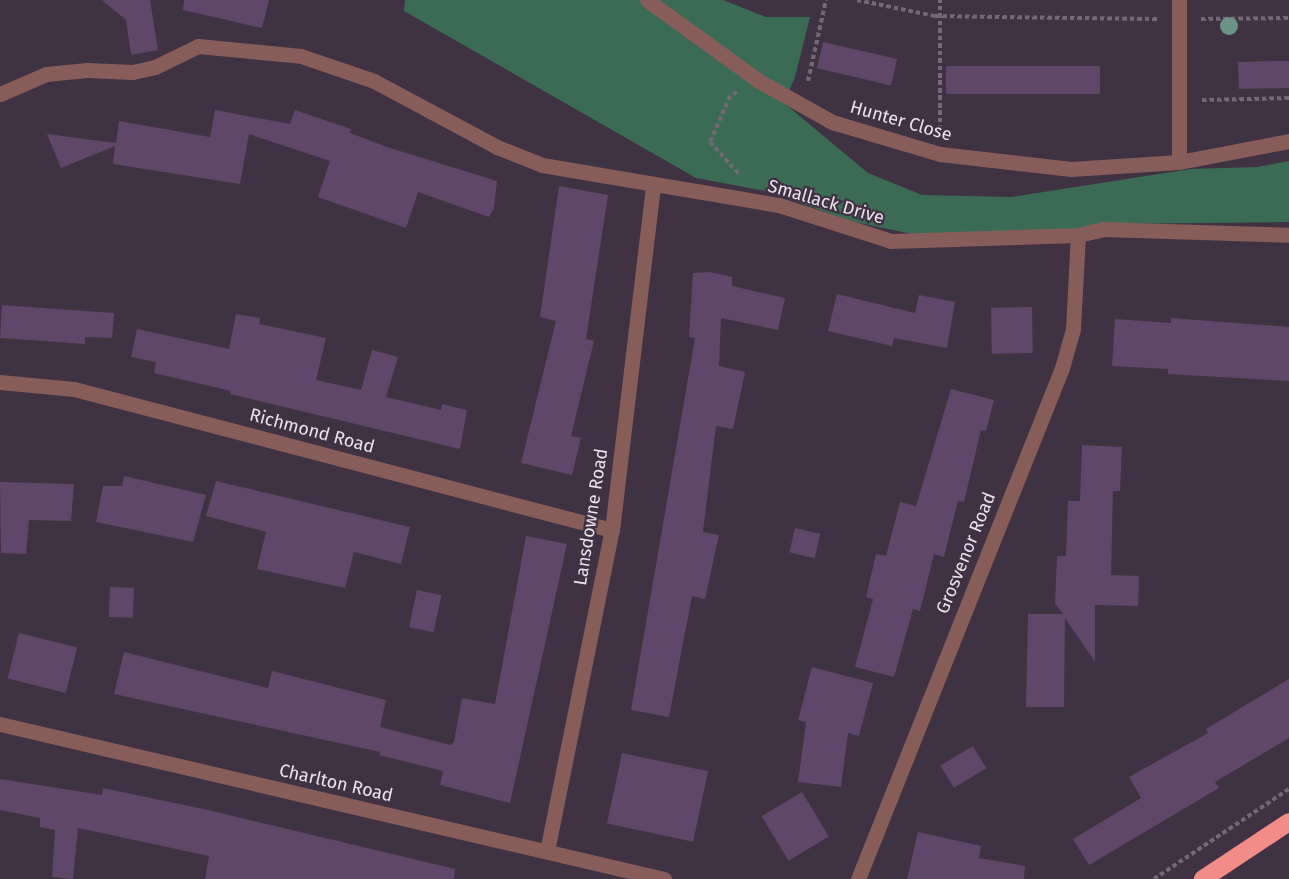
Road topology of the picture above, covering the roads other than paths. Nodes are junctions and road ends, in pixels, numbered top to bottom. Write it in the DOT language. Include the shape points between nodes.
graph roads {
  1 [pos="648,0"];
  2 [pos="1179,0"];
  3 [pos="0,94"];
  4 [pos="1289,141"];
  5 [pos="1179,162"];
  6 [pos="653,187"];
  7 [pos="1078,234"];
  8 [pos="1289,235"];
  9 [pos="0,382"];
  10 [pos="612,530"];
  11 [pos="0,724"];
  12 [pos="1289,822"];
  13 [pos="547,851"];
  14 [pos="664,879"];
  15 [pos="858,879"];
  16 [pos="1203,879"];
  1 -- 5 [label="street, Hunter Close" via="759,81 832,122 940,154 1071,169"];
  2 -- 5 [label="street"];
  3 -- 6 [label="street, Smallack Drive" via="46,74 87,70 133,72 155,67 198,46 301,56 374,81 497,147 542,165"];
  4 -- 5 [label="street, Hunter Close"];
  6 -- 7 [label="street, Smallack Drive" via="778,205 891,241"];
  6 -- 10 [label="street, Lansdowne Road"];
  7 -- 8 [label="street, Smallack Drive" via="1103,229"];
  7 -- 15 [label="street, Grosvenor Road" via="1073,329 1062,368"];
  9 -- 10 [label="street, Richmond Road" via="74,389"];
  10 -- 13 [label="street, Lansdowne Road"];
  11 -- 13 [label="street, Charlton Road"];
  12 -- 16 [label="highway"];
  13 -- 14 [label="street, Charlton Road"];
}
